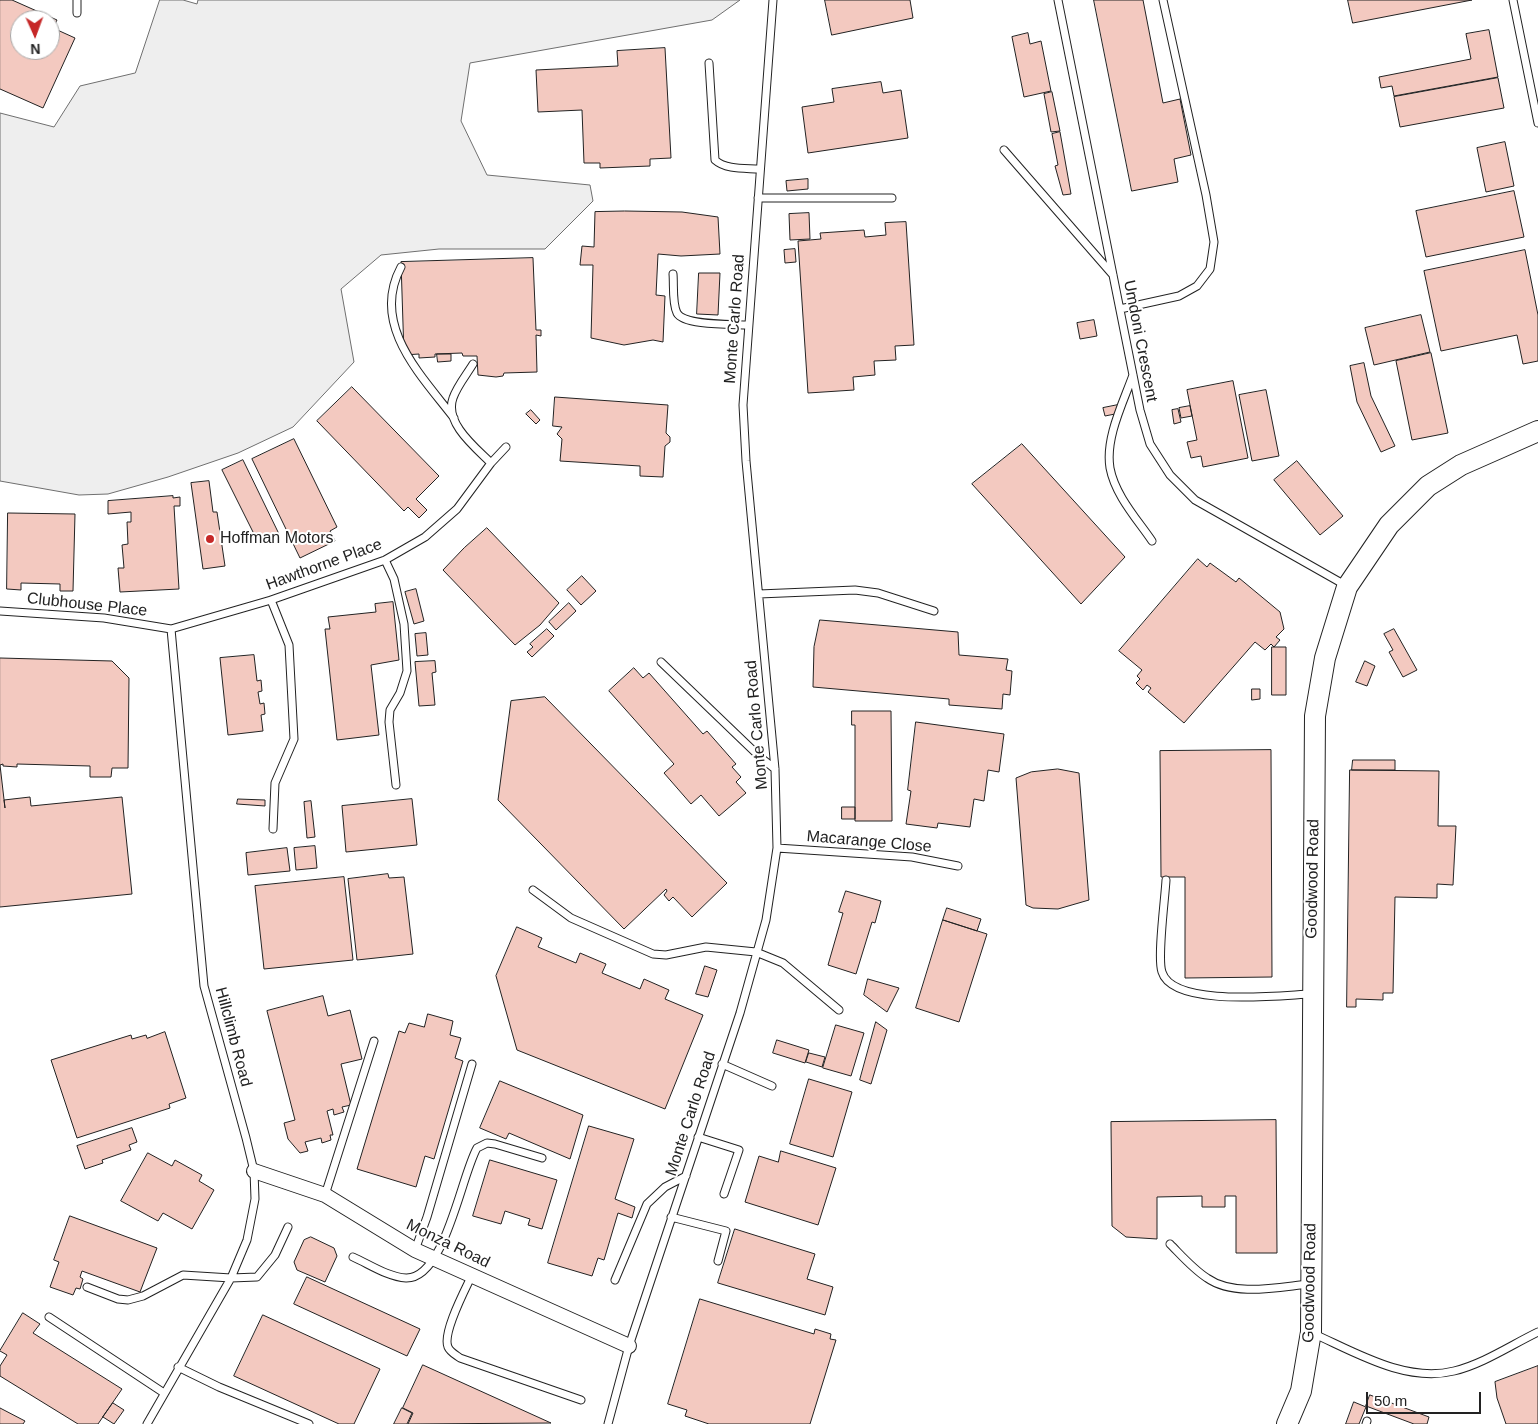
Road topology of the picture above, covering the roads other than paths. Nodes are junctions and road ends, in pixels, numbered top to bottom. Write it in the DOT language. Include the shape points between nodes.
graph roads {
  1 [pos="77,0"];
  2 [pos="773,0"];
  3 [pos="1058,0"];
  4 [pos="1163,0"];
  5 [pos="1513,0"];
  6 [pos="77,13"];
  7 [pos="709,63"];
  8 [pos="1538,123"];
  9 [pos="1004,150"];
  10 [pos="759,168"];
  11 [pos="758,198"];
  12 [pos="892,198"];
  13 [pos="402,267"];
  14 [pos="673,274"];
  15 [pos="1113,276"];
  16 [pos="1120,309"];
  17 [pos="748,325"];
  18 [pos="473,364"];
  19 [pos="1133,375"];
  20 [pos="454,418"];
  21 [pos="1538,431"];
  22 [pos="506,447"];
  23 [pos="491,463"];
  24 [pos="1152,541"];
  25 [pos="385,560"];
  26 [pos="1347,586"];
  27 [pos="760,594"];
  28 [pos="271,600"];
  29 [pos="0,611"];
  30 [pos="934,611"];
  31 [pos="171,629"];
  32 [pos="661,662"];
  33 [pos="775,769"];
  34 [pos="396,785"];
  35 [pos="273,829"];
  36 [pos="777,848"];
  37 [pos="958,866"];
  38 [pos="1166,880"];
  39 [pos="533,890"];
  40 [pos="756,952"];
  41 [pos="1312,994"];
  42 [pos="839,1010"];
  43 [pos="374,1040"];
  44 [pos="472,1064"];
  45 [pos="722,1064"];
  46 [pos="772,1086"];
  47 [pos="698,1137"];
  48 [pos="542,1158"];
  49 [pos="254,1171"];
  50 [pos="686,1176"];
  51 [pos="325,1194"];
  52 [pos="724,1194"];
  53 [pos="671,1217"];
  54 [pos="288,1227"];
  55 [pos="1170,1244"];
  56 [pos="414,1250"];
  57 [pos="353,1257"];
  58 [pos="433,1258"];
  59 [pos="718,1261"];
  60 [pos="472,1276"];
  61 [pos="230,1278"];
  62 [pos="614,1280"];
  63 [pos="1311,1284"];
  64 [pos="86,1287"];
  65 [pos="49,1317"];
  66 [pos="1311,1332"];
  67 [pos="1538,1332"];
  68 [pos="629,1346"];
  69 [pos="178,1367"];
  70 [pos="164,1393"];
  71 [pos="581,1400"];
  72 [pos="147,1424"];
  73 [pos="309,1424"];
  74 [pos="608,1424"];
  75 [pos="1287,1424"];
  1 -- 6 [label="lane"];
  2 -- 10 [label="lane, Monte Carlo Road"];
  3 -- 15 [label="lane, Umdoni Crescent"];
  4 -- 16 [label="lane" via="1214,242 1210,269 1197,286 1179,296"];
  5 -- 8 [label="lane"];
  7 -- 10 [label="lane" via="715,160 734,167"];
  9 -- 15 [label="lane"];
  10 -- 11 [label="lane, Monte Carlo Road"];
  11 -- 12 [label="lane"];
  11 -- 17 [label="lane, Monte Carlo Road"];
  13 -- 20 [label="lane" via="392,284 392,313 398,341"];
  14 -- 17 [label="lane" via="675,310 681,318"];
  15 -- 16 [label="lane, Umdoni Crescent"];
  16 -- 19 [label="lane, Umdoni Crescent"];
  17 -- 27 [label="lane, Monte Carlo Road" via="743,405"];
  18 -- 20 [label="lane" via="452,399"];
  19 -- 24 [label="lane" via="1111,441 1110,470 1124,499"];
  19 -- 26 [label="lane, Umdoni Crescent" via="1150,444 1170,476 1195,500"];
  20 -- 23 [label="lane" via="463,436"];
  21 -- 26 [label="street, Goodwood Road" via="1461,464 1428,486 1389,525"];
  22 -- 23 [label="lane, Hawthorne Place"];
  23 -- 25 [label="lane, Hawthorne Place" via="457,508 425,537"];
  25 -- 28 [label="lane, Hawthorne Place"];
  25 -- 34 [label="lane" via="394,579 404,624 407,671 390,710"];
  26 -- 41 [label="street, Goodwood Road" via="1325,658 1315,716"];
  27 -- 30 [label="lane" via="855,590 878,593"];
  27 -- 33 [label="lane, Monte Carlo Road"];
  28 -- 31 [label="lane, Hawthorne Place"];
  28 -- 35 [label="lane" via="289,645 294,738 275,783"];
  29 -- 31 [label="lane, Clubhouse Place" via="104,618"];
  31 -- 49 [label="lane, Hillclimb Road" via="204,986"];
  32 -- 33 [label="lane"];
  33 -- 36 [label="lane, Monte Carlo Road"];
  36 -- 37 [label="lane, Macarange Close" via="912,857"];
  36 -- 40 [label="lane, Monte Carlo Road" via="766,920"];
  38 -- 41 [label="lane" via="1161,966 1166,981 1172,986 1185,992 1214,996"];
  39 -- 40 [label="lane" via="571,918 653,954 666,956 706,948"];
  40 -- 42 [label="lane" via="782,963"];
  40 -- 45 [label="lane, Monte Carlo Road"];
  41 -- 63 [label="street, Goodwood Road"];
  43 -- 51 [label="lane"];
  44 -- 56 [label="lane" via="427,1217"];
  45 -- 46 [label="lane"];
  45 -- 47 [label="lane, Monte Carlo Road"];
  47 -- 50 [label="lane, Monte Carlo Road"];
  47 -- 52 [label="lane" via="740,1150"];
  48 -- 58 [label="lane" via="495,1144 477,1148 448,1229"];
  49 -- 51 [label="street, Monza Road"];
  49 -- 61 [label="lane, Hillclimb Road" via="254,1199 247,1240"];
  50 -- 53 [label="lane, Monte Carlo Road"];
  50 -- 62 [label="lane" via="665,1187 647,1204"];
  51 -- 56 [label="street, Monza Road"];
  53 -- 59 [label="lane" via="726,1231"];
  53 -- 68 [label="lane, Monte Carlo Road"];
  54 -- 61 [label="lane" via="275,1255 257,1277"];
  55 -- 63 [label="lane" via="1207,1278 1221,1285 1263,1289"];
  56 -- 58 [label="street, Monza Road"];
  57 -- 58 [label="lane" via="404,1278 418,1276"];
  58 -- 60 [label="street, Monza Road"];
  60 -- 68 [label="street, Monza Road"];
  60 -- 71 [label="lane" via="449,1330 447,1344 450,1351 460,1358"];
  61 -- 64 [label="lane" via="183,1275 143,1296 128,1300"];
  61 -- 69 [label="lane, Hillclimb Road"];
  63 -- 66 [label="street, Goodwood Road"];
  65 -- 70 [label="lane"];
  66 -- 67 [label="lane" via="1408,1372 1431,1373 1476,1364"];
  66 -- 75 [label="street, Goodwood Road" via="1301,1391"];
  68 -- 74 [label="lane, Monte Carlo Road"];
  69 -- 70 [label="lane, Hillclimb Road"];
  69 -- 73 [label="lane"];
  70 -- 72 [label="lane, Hillclimb Road"];
}
